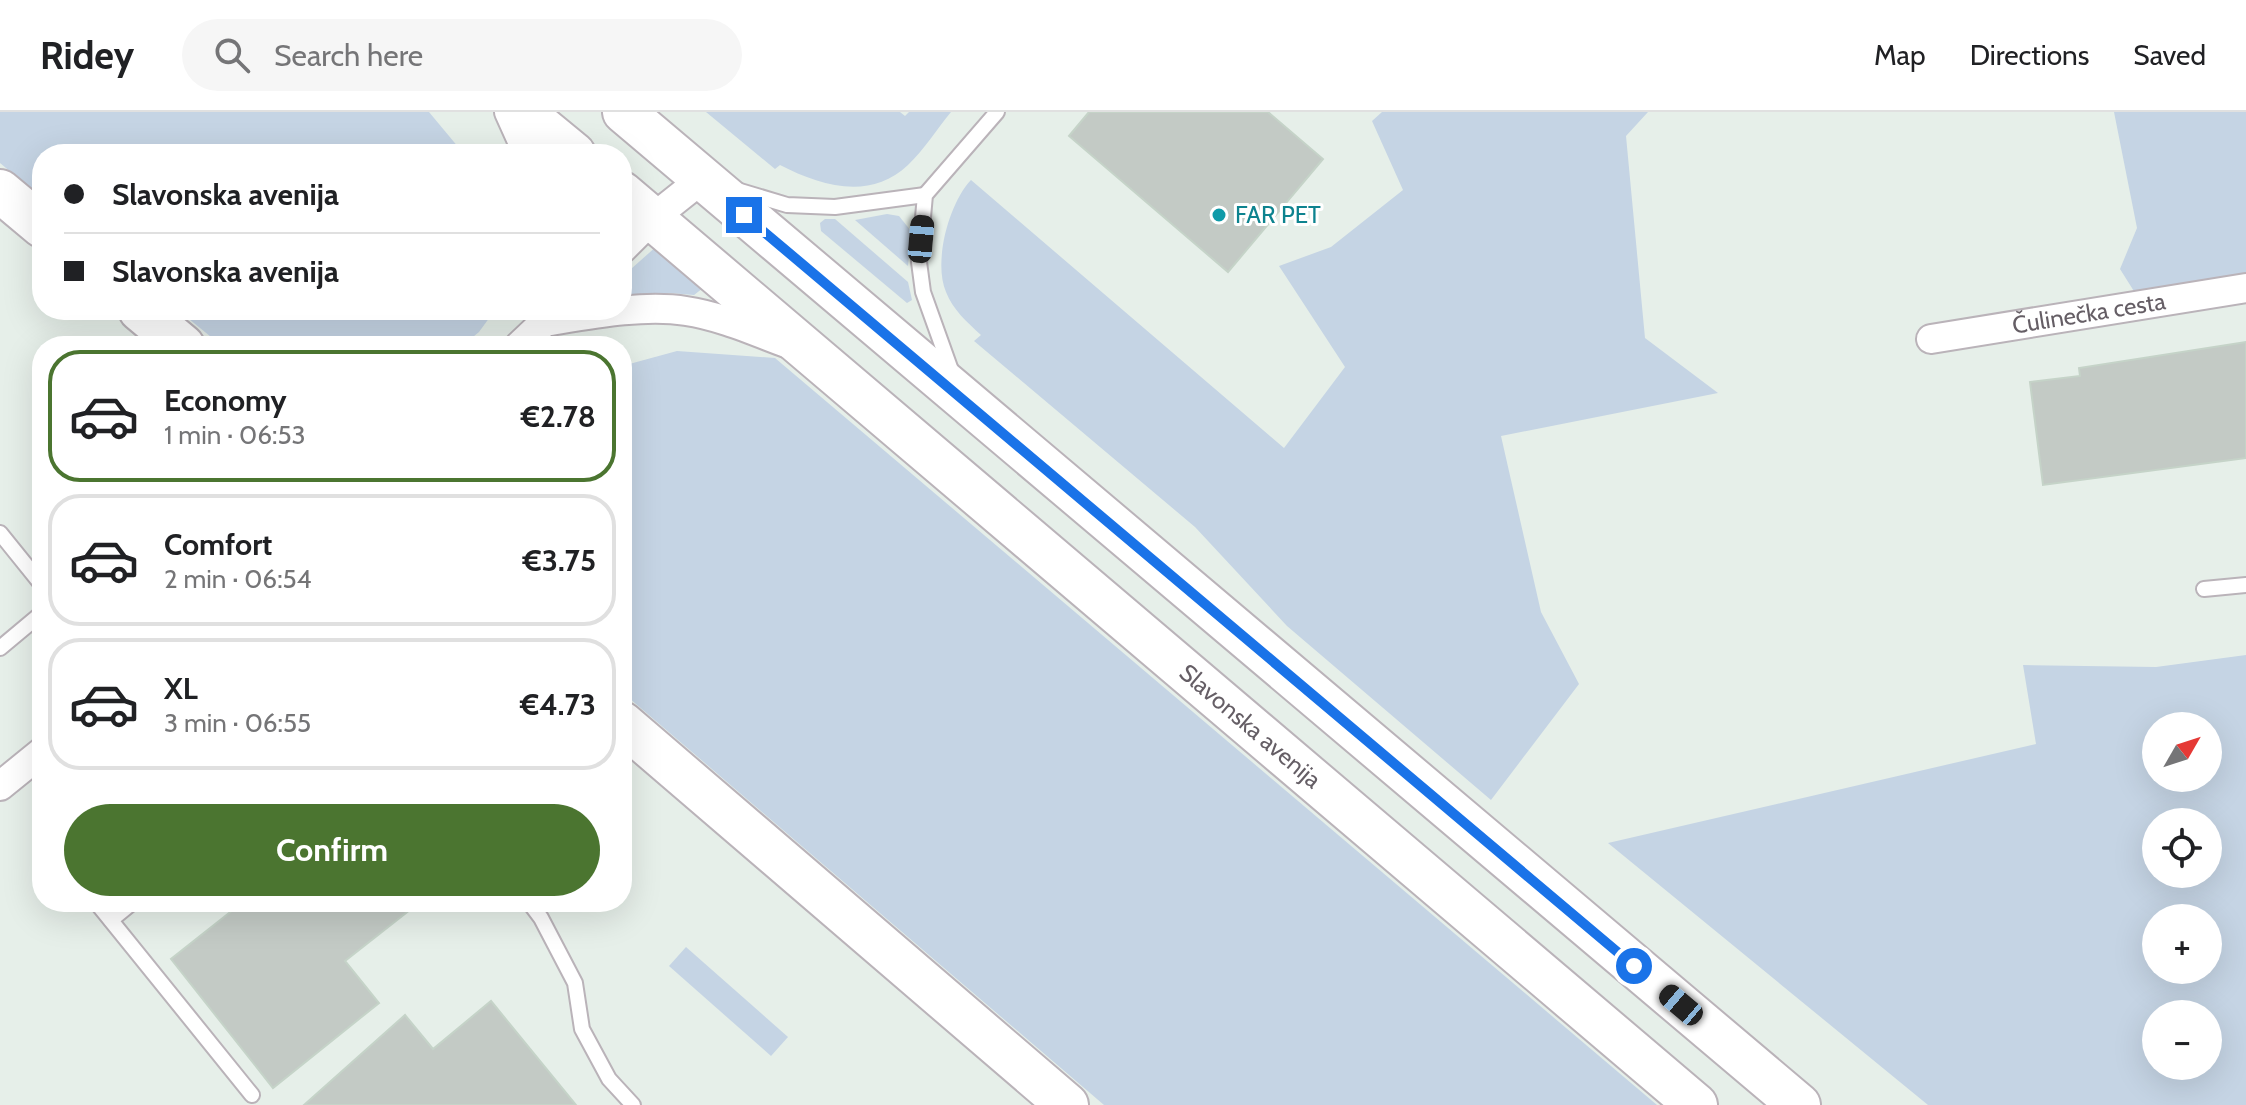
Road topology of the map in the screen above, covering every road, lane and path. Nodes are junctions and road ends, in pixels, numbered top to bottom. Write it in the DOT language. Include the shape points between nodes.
graph roads {
  1 [pos="509,112"];
  2 [pos="523,112"];
  3 [pos="624,112"];
  4 [pos="997,112"];
  5 [pos="523,144"];
  6 [pos="562,144"];
  7 [pos="702,179"];
  8 [pos="0,191"];
  9 [pos="925,195"];
  10 [pos="638,206"];
  11 [pos="32,218"];
  12 [pos="2246,288"];
  13 [pos="632,311"];
  14 [pos="152,320"];
  15 [pos="543,320"];
  16 [pos="171,336"];
  17 [pos="528,336"];
  18 [pos="1931,339"];
  19 [pos="804,349"];
  20 [pos="960,396"];
  21 [pos="0,533"];
  22 [pos="32,573"];
  23 [pos="2246,585"];
  24 [pos="2204,589"];
  25 [pos="32,621"];
  26 [pos="0,648"];
  27 [pos="632,732"];
  28 [pos="32,760"];
  29 [pos="0,786"];
  30 [pos="104,912"];
  31 [pos="121,912"];
  32 [pos="536,912"];
  33 [pos="111,920"];
  34 [pos="252,1095"];
  35 [pos="633,1105"];
  36 [pos="1066,1105"];
  37 [pos="1696,1105"];
  38 [pos="1799,1105"];
  1 -- 5 [label="street"];
  2 -- 6 [label="main road"];
  3 -- 7 [label="main road"];
  4 -- 9 [label="lane"];
  7 -- 9 [label="lane" via="787,205 847,207"];
  7 -- 10 [label="street"];
  7 -- 20 [label="main road"];
  8 -- 11 [label="main road"];
  9 -- 20 [label="lane" via="919,262 923,292"];
  10 -- 19 [label="main road, Slavonska avenija"];
  12 -- 18 [label="street, Čulinečka cesta"];
  13 -- 19 [label="street, Slavonska avenija" via="685,311"];
  14 -- 16 [label="main road"];
  15 -- 17 [label="street, Slavonska avenija"];
  19 -- 37 [label="main road, Slavonska avenija"];
  20 -- 38 [label="main road"];
  21 -- 22 [label="lane"];
  23 -- 24 [label="lane"];
  25 -- 26 [label="lane"];
  27 -- 36 [label="main road"];
  28 -- 29 [label="street"];
  30 -- 33 [label="lane"];
  31 -- 33 [label="lane"];
  32 -- 35 [label="lane" via="575,983 582,1029 609,1079"];
  33 -- 34 [label="lane"];
}
